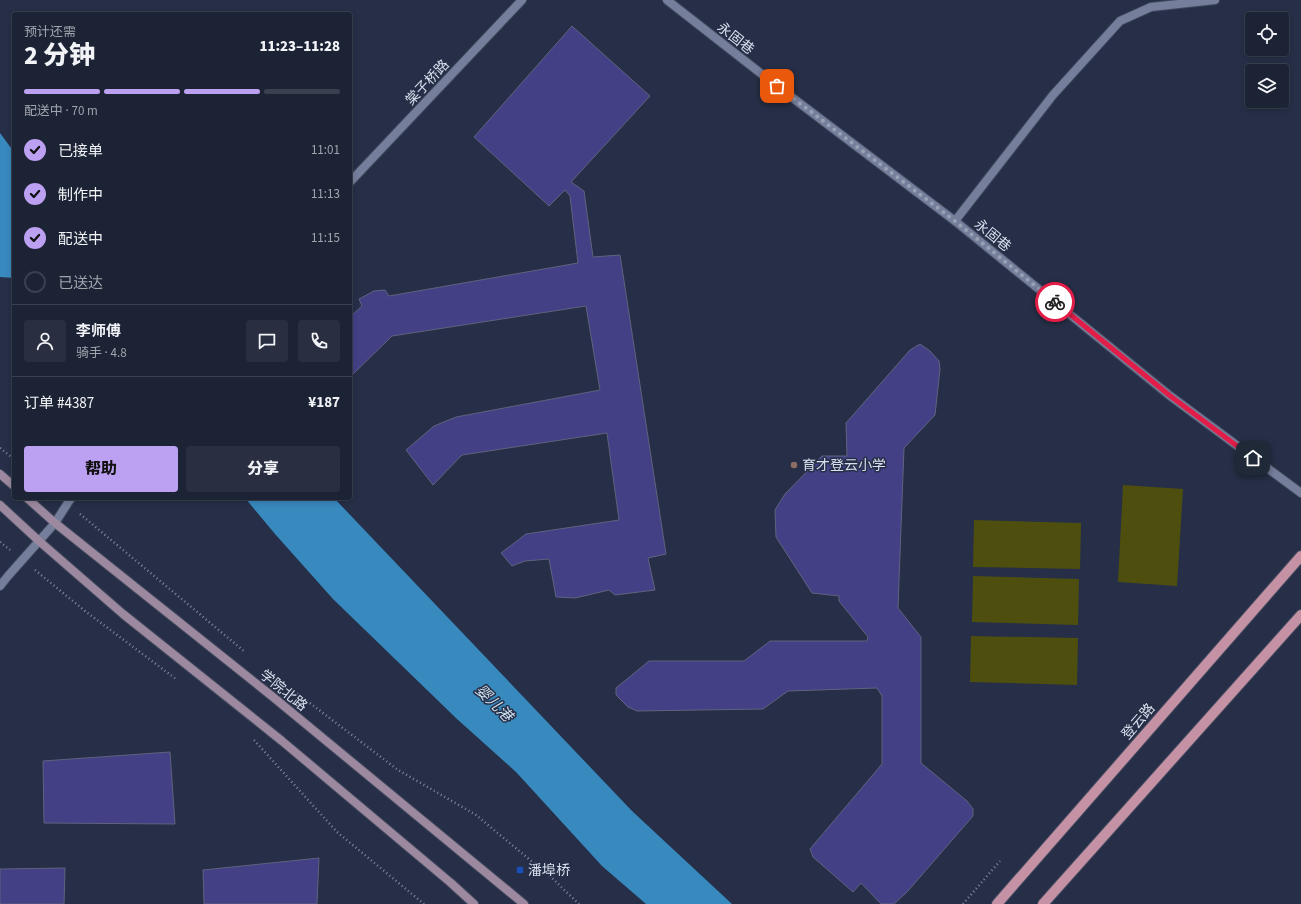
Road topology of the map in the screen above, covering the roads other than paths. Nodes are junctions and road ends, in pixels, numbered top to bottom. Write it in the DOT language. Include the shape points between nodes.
graph roads {
  1 [pos="522,0"];
  2 [pos="667,0"];
  3 [pos="1215,0"];
  4 [pos="352,180"];
  5 [pos="955,221"];
  6 [pos="0,474"];
  7 [pos="12,484"];
  8 [pos="1301,493"];
  9 [pos="29,500"];
  10 [pos="69,501"];
  11 [pos="0,505"];
  12 [pos="55,523"];
  13 [pos="39,541"];
  14 [pos="1301,556"];
  15 [pos="0,586"];
  16 [pos="1301,615"];
  17 [pos="474,904"];
  18 [pos="524,904"];
  19 [pos="997,904"];
  20 [pos="1043,904"];
  1 -- 4 [label="street, 棠子桥路"];
  2 -- 5 [label="street, 永固巷"];
  3 -- 5 [label="street" via="1151,7 1120,21 1052,95"];
  5 -- 8 [label="street, 永固巷" via="1169,395"];
  6 -- 7 [label="main road"];
  9 -- 12 [label="main road, 学院北路"];
  10 -- 12 [label="street"];
  11 -- 13 [label="main road"];
  12 -- 13 [label="street"];
  12 -- 18 [label="main road, 学院北路"];
  13 -- 15 [label="street"];
  13 -- 17 [label="main road" via="123,614 282,741"];
  14 -- 19 [label="main road, 登云路"];
  16 -- 20 [label="main road"];
}
